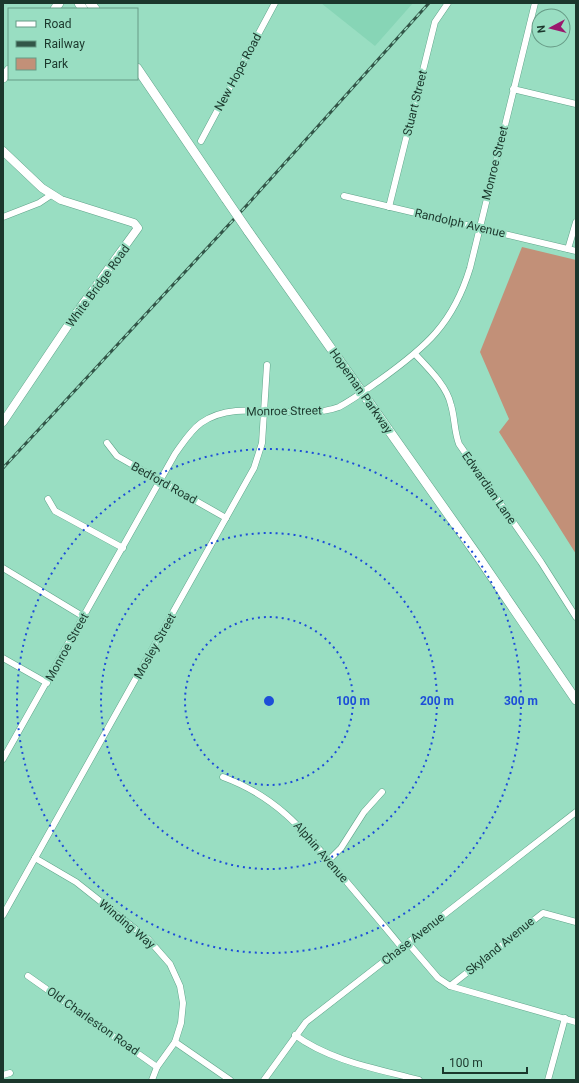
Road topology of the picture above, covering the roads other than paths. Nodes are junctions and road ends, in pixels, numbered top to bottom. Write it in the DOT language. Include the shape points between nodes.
graph roads {
  1 [pos="275,3"];
  2 [pos="448,3"];
  3 [pos="534,3"];
  4 [pos="138,69"];
  5 [pos="138,73"];
  6 [pos="146,81"];
  7 [pos="513,89"];
  8 [pos="576,104"];
  9 [pos="201,141"];
  10 [pos="3,151"];
  11 [pos="51,195"];
  12 [pos="344,196"];
  13 [pos="389,207"];
  14 [pos="3,217"];
  15 [pos="576,222"];
  16 [pos="479,228"];
  17 [pos="568,249"];
  18 [pos="576,251"];
  19 [pos="415,354"];
  20 [pos="267,365"];
  21 [pos="361,392"];
  22 [pos="265,412"];
  23 [pos="3,422"];
  24 [pos="107,443"];
  25 [pos="161,481"];
  26 [pos="48,498"];
  27 [pos="226,518"];
  28 [pos="123,548"];
  29 [pos="3,568"];
  30 [pos="84,617"];
  31 [pos="576,617"];
  32 [pos="3,658"];
  33 [pos="47,683"];
  34 [pos="576,700"];
  35 [pos="6,748"];
  36 [pos="3,759"];
  37 [pos="223,777"];
  38 [pos="382,792"];
  39 [pos="576,812"];
  40 [pos="35,858"];
  41 [pos="329,860"];
  42 [pos="3,915"];
  43 [pos="576,922"];
  44 [pos="408,943"];
  45 [pos="402,948"];
  46 [pos="28,976"];
  47 [pos="450,986"];
  48 [pos="565,1018"];
  49 [pos="576,1022"];
  50 [pos="295,1035"];
  51 [pos="175,1042"];
  52 [pos="157,1067"];
  53 [pos="10,1073"];
  54 [pos="3,1074"];
  55 [pos="152,1080"];
  56 [pos="230,1080"];
  57 [pos="264,1080"];
  58 [pos="420,1080"];
  59 [pos="548,1080"];
  1 -- 9 [label="street, New Hope Road"];
  2 -- 13 [label="street, Stuart Street" via="435,22"];
  3 -- 7 [label="street, Monroe Street"];
  4 -- 6 [label="main road, Hopeman Parkway"];
  5 -- 6 [label="main road, Hopeman Parkway"];
  6 -- 21 [label="main road, Hopeman Parkway, bridge"];
  7 -- 8 [label="street"];
  7 -- 16 [label="street, Monroe Street"];
  10 -- 11 [label="street"];
  11 -- 14 [label="street" via="39,204"];
  11 -- 23 [label="street, White Bridge Road" via="134,223 138,231 86,299"];
  12 -- 13 [label="street, Randolph Avenue"];
  13 -- 16 [label="street, Randolph Avenue"];
  15 -- 17 [label="street"];
  16 -- 17 [label="street, Randolph Avenue"];
  16 -- 19 [label="street, Monroe Street" via="470,268 460,296 434,336"];
  17 -- 18 [label="street, Randolph Avenue"];
  19 -- 21 [label="street, Monroe Street"];
  19 -- 31 [label="street, Edwardian Lane" via="448,396 459,444"];
  20 -- 22 [label="street, Mosley Street"];
  21 -- 22 [label="street, Monroe Street" via="339,407 324,412"];
  21 -- 34 [label="main road, Hopeman Parkway"];
  22 -- 25 [label="street, Monroe Street" via="224,413 201,423 181,445"];
  22 -- 27 [label="street, Mosley Street" via="258,461"];
  24 -- 25 [label="street, Bedford Road" via="117,456"];
  25 -- 27 [label="street, Bedford Road"];
  25 -- 28 [label="street, Monroe Street"];
  26 -- 28 [label="street" via="55,511"];
  27 -- 40 [label="street, Mosley Street"];
  28 -- 30 [label="street, Monroe Street"];
  29 -- 30 [label="street"];
  30 -- 33 [label="street, Monroe Street"];
  32 -- 33 [label="street"];
  33 -- 35 [label="street, Monroe Street"];
  35 -- 36 [label="street, Monroe Street"];
  37 -- 41 [label="street, Alphin Avenue" via="247,788 281,810"];
  38 -- 41 [label="street" via="364,812 341,848"];
  39 -- 44 [label="street, Chase Avenue"];
  40 -- 42 [label="street, Mosley Street"];
  40 -- 51 [label="street, Winding Way" via="76,882 148,939 170,964 180,986 183,1003 181,1023"];
  41 -- 45 [label="street, Alphin Avenue"];
  43 -- 47 [label="street, Skyland Avenue" via="543,913"];
  44 -- 45 [label="street, Chase Avenue"];
  44 -- 47 [label="street" via="438,978"];
  45 -- 50 [label="street, Chase Avenue" via="316,1014"];
  46 -- 52 [label="street, Old Charleston Road"];
  47 -- 48 [label="street"];
  48 -- 49 [label="street"];
  48 -- 59 [label="street"];
  50 -- 57 [label="street, Chase Avenue"];
  50 -- 58 [label="street" via="346,1060"];
  51 -- 52 [label="street, Winding Way"];
  51 -- 56 [label="street"];
  52 -- 55 [label="street, Winding Way"];
  53 -- 54 [label="street"];
}
